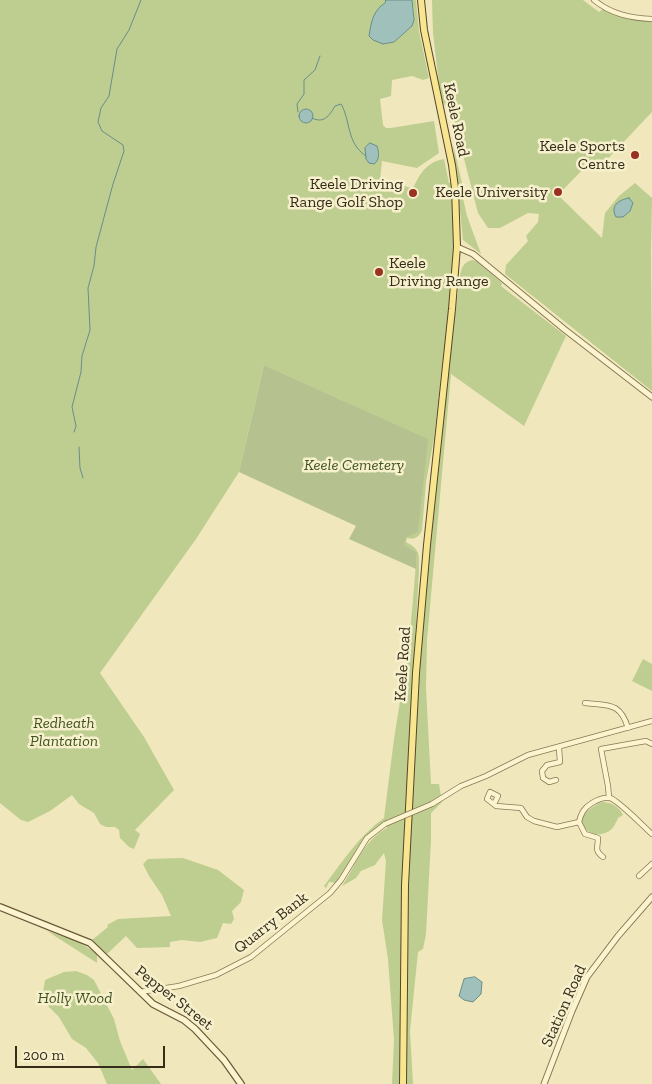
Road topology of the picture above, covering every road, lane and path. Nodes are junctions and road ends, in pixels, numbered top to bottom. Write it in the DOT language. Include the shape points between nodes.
graph roads {
  1 [pos="421,0"];
  2 [pos="594,0"];
  3 [pos="652,19"];
  4 [pos="457,247"];
  5 [pos="652,397"];
  6 [pos="585,703"];
  7 [pos="652,721"];
  8 [pos="628,728"];
  9 [pos="652,744"];
  10 [pos="560,748"];
  11 [pos="556,780"];
  12 [pos="609,798"];
  13 [pos="494,804"];
  14 [pos="579,822"];
  15 [pos="652,834"];
  16 [pos="605,836"];
  17 [pos="598,838"];
  18 [pos="603,857"];
  19 [pos="652,864"];
  20 [pos="639,876"];
  21 [pos="652,897"];
  22 [pos="0,907"];
  23 [pos="140,992"];
  24 [pos="241,1084"];
  25 [pos="403,1084"];
  26 [pos="544,1084"];
  1 -- 4 [label="main road, Keele Road" via="424,30 452,165"];
  2 -- 3 [label="street" via="623,16"];
  4 -- 5 [label="street" via="473,254"];
  4 -- 25 [label="main road, Keele Road" via="415,683 405,885"];
  6 -- 8 [label="street" via="617,708 624,715"];
  7 -- 8 [label="street, Quarry Bank"];
  8 -- 10 [label="street, Quarry Bank"];
  9 -- 12 [label="street" via="646,741 601,749"];
  10 -- 11 [label="street" via="560,762 547,765 542,771 543,778 549,782"];
  10 -- 23 [label="street, Quarry Bank, bridge" via="528,755 386,824 367,838 330,893 251,957 216,975 179,986"];
  12 -- 14 [label="street" via="587,806 581,812"];
  12 -- 15 [label="street"];
  13 -- 14 [label="street" via="522,808 534,821 557,827"];
  14 -- 17 [label="street" via="585,834"];
  16 -- 17 [label="street"];
  17 -- 18 [label="street" via="597,852"];
  19 -- 20 [label="street"];
  21 -- 26 [label="street, Station Road" via="587,977"];
  22 -- 23 [label="main road, Pepper Street" via="90,943"];
  23 -- 24 [label="main road, Pepper Street" via="153,1004 195,1029"];
}
